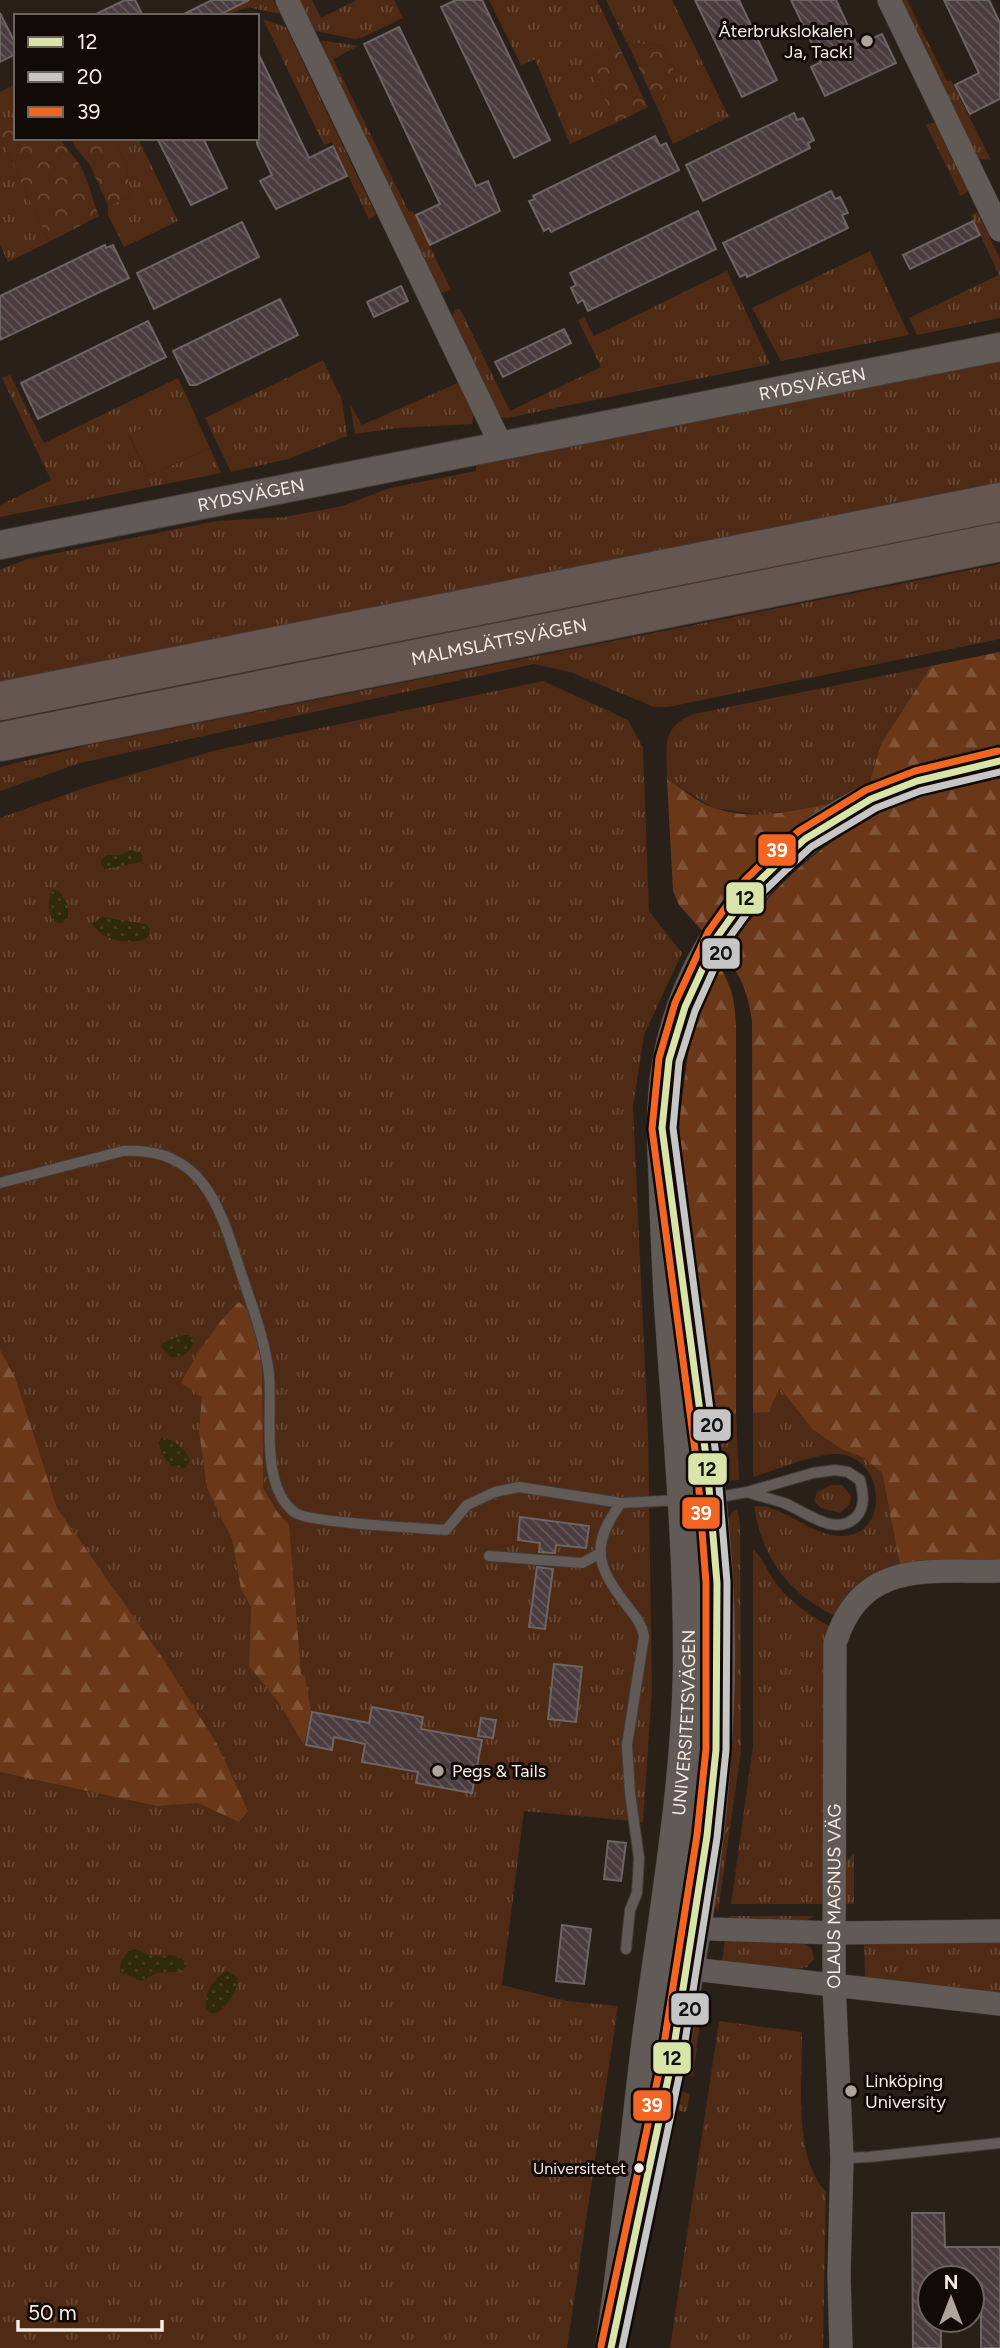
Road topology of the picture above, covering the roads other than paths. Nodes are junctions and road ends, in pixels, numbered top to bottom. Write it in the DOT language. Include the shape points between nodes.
graph roads {
  1 [pos="287,0"];
  2 [pos="890,0"];
  3 [pos="1000,230"];
  4 [pos="1000,347"];
  5 [pos="502,447"];
  6 [pos="1000,502"];
  7 [pos="1000,542"];
  8 [pos="0,545"];
  9 [pos="0,701"];
  10 [pos="0,742"];
  11 [pos="1000,761"];
  12 [pos="0,1183"];
  13 [pos="747,1492"];
  14 [pos="697,1499"];
  15 [pos="621,1503"];
  16 [pos="601,1553"];
  17 [pos="489,1556"];
  18 [pos="1000,1571"];
  19 [pos="679,1928"];
  20 [pos="1000,1931"];
  21 [pos="835,1933"];
  22 [pos="626,1949"];
  23 [pos="673,1967"];
  24 [pos="834,1984"];
  25 [pos="1000,2004"];
  26 [pos="1000,2143"];
  27 [pos="842,2158"];
  28 [pos="611,2348"];
  29 [pos="841,2348"];
  1 -- 5 [label="street"];
  2 -- 3 [label="street"];
  4 -- 5 [label="street, RYDSVÄGEN"];
  5 -- 8 [label="street, RYDSVÄGEN"];
  6 -- 9 [label="highway"];
  7 -- 10 [label="highway, MALMSLÄTTSVÄGEN"];
  11 -- 14 [label="main road, UNIVERSITETSVÄGEN" via="917,781 871,799 805,839 753,887 717,937 695,982 669,1060 662,1128"];
  12 -- 15 [label="lane" via="141,1150 175,1159 203,1182 226,1227 260,1331 269,1377 272,1469 282,1501 296,1514 446,1531 467,1505 519,1487"];
  13 -- 13 [label="lane" via="832,1524 854,1520 863,1503 860,1480 835,1470"];
  13 -- 14 [label="lane"];
  14 -- 15 [label="lane"];
  14 -- 19 [label="main road, UNIVERSITETSVÄGEN" via="687,1585"];
  15 -- 16 [label="lane" via="606,1523"];
  16 -- 17 [label="lane" via="582,1563"];
  16 -- 22 [label="lane" via="611,1585 642,1626 644,1636 627,1745 639,1858"];
  18 -- 21 [label="street, OLAUS MAGNUS VÄG" via="908,1572 892,1577 864,1594 841,1625 834,1656"];
  19 -- 21 [label="street"];
  19 -- 23 [label="main road, UNIVERSITETSVÄGEN"];
  20 -- 21 [label="street"];
  21 -- 24 [label="street, OLAUS MAGNUS VÄG"];
  23 -- 24 [label="street"];
  23 -- 28 [label="main road, UNIVERSITETSVÄGEN" via="671,2065"];
  24 -- 25 [label="street"];
  24 -- 27 [label="street, OLAUS MAGNUS VÄG"];
  26 -- 27 [label="lane"];
  27 -- 29 [label="street, OLAUS MAGNUS VÄG"];
}
